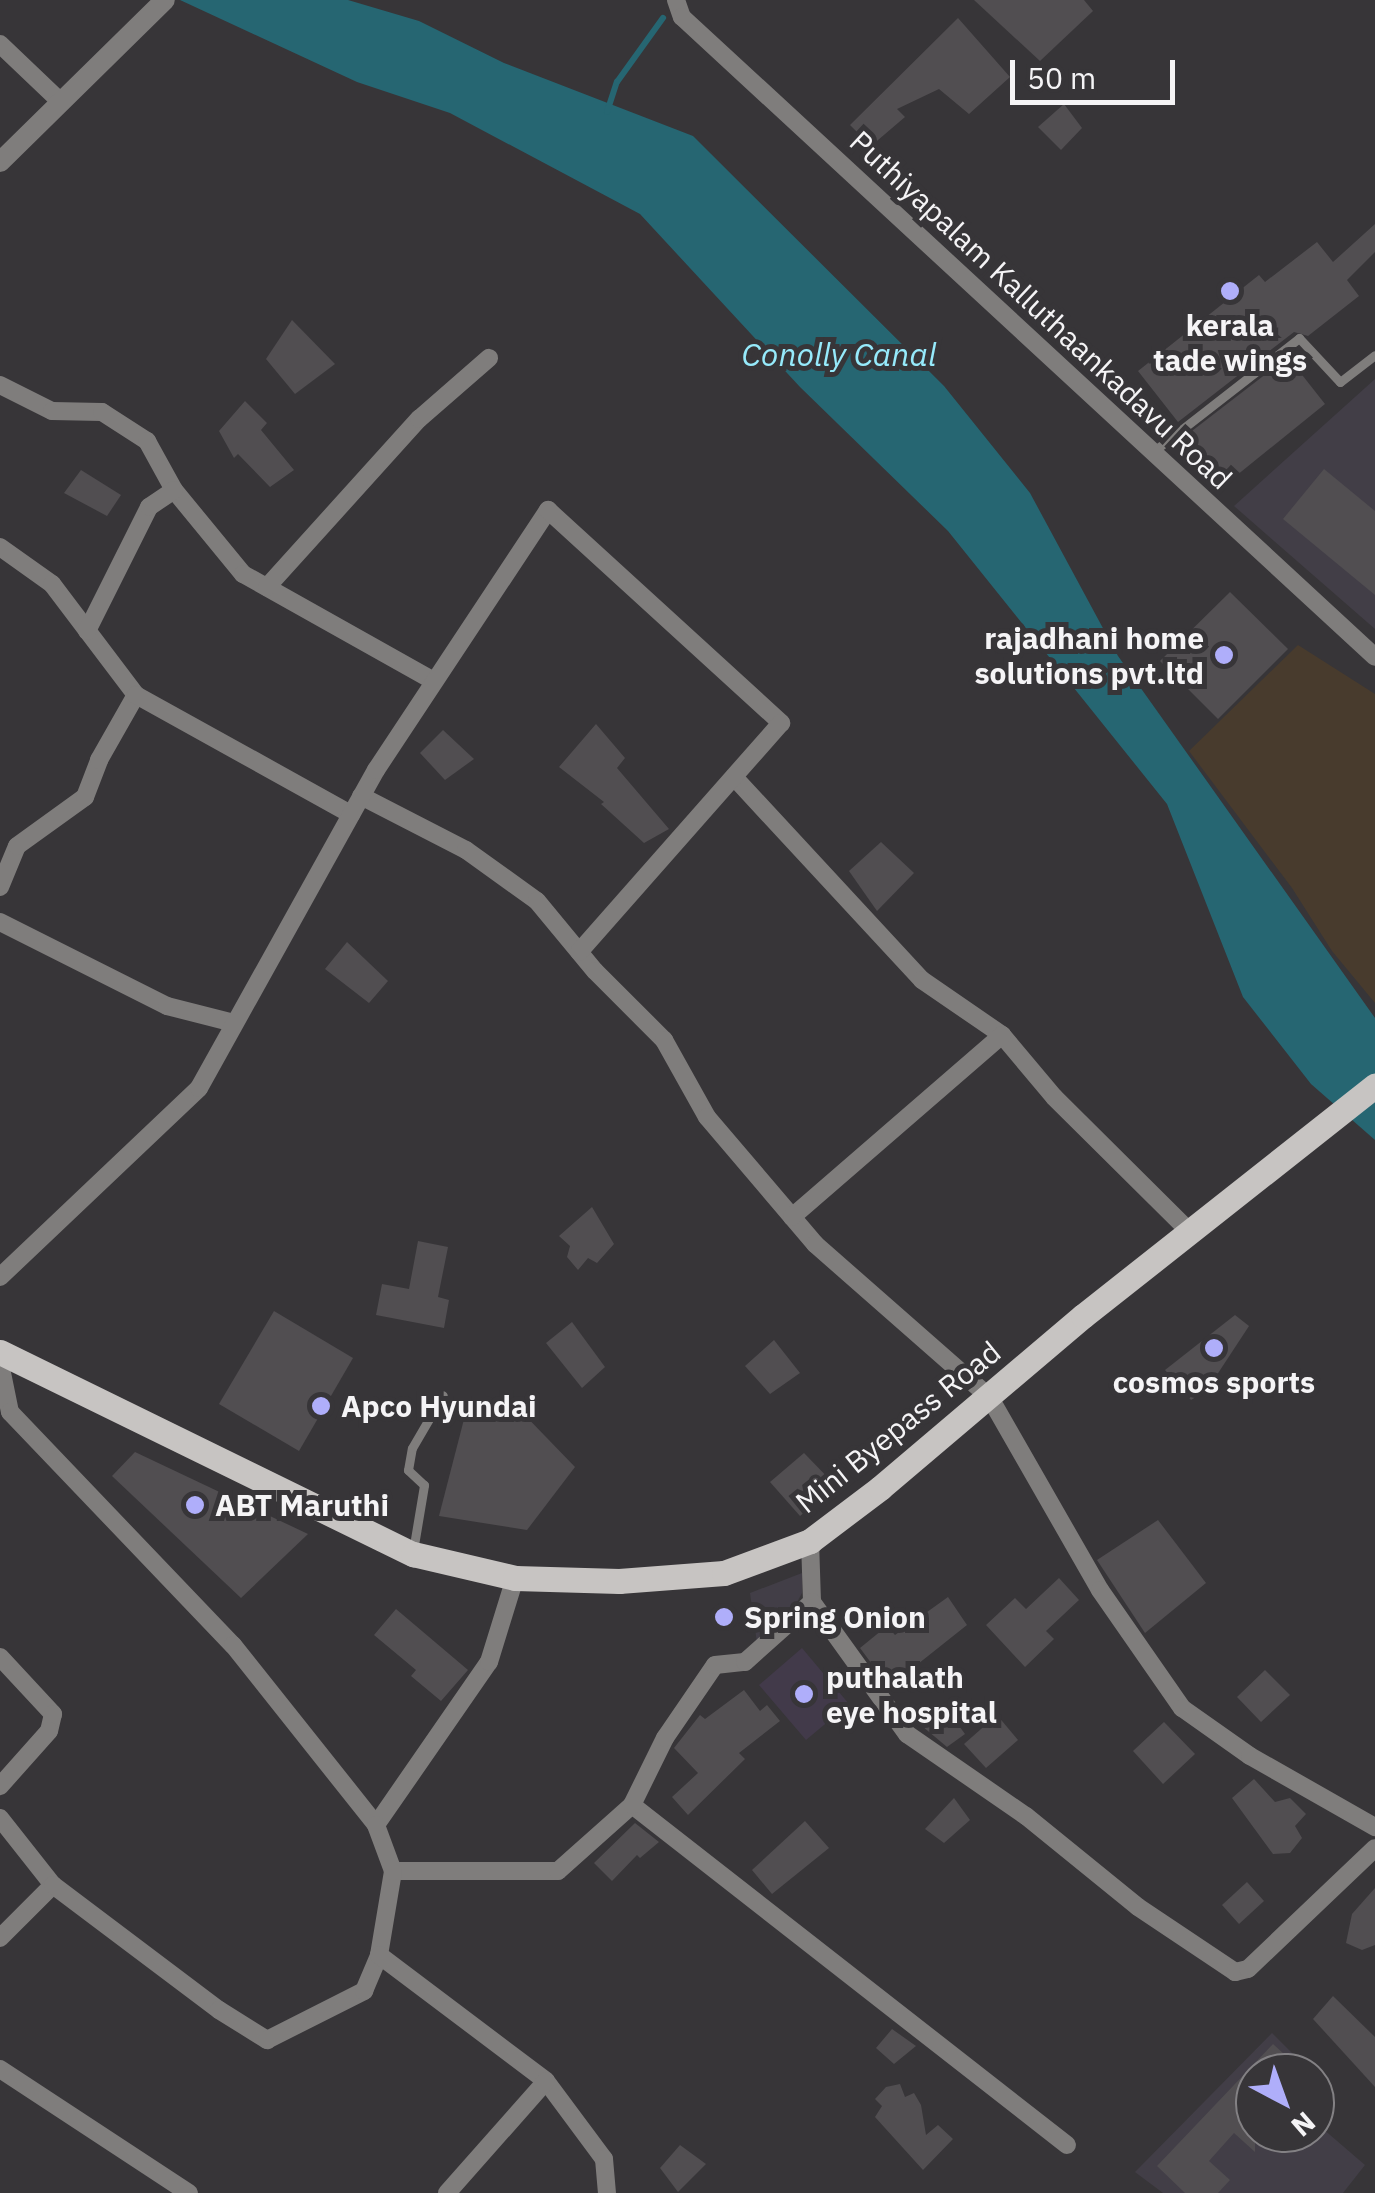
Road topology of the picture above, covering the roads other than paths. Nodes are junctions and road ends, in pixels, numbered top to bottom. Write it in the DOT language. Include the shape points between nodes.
graph roads {
  1 [pos="165,0"];
  2 [pos="676,0"];
  3 [pos="0,44"];
  4 [pos="61,102"];
  5 [pos="0,162"];
  6 [pos="1375,356"];
  7 [pos="489,358"];
  8 [pos="0,386"];
  9 [pos="1153,452"];
  10 [pos="174,490"];
  11 [pos="0,547"];
  12 [pos="267,587"];
  13 [pos="86,630"];
  14 [pos="1375,657"];
  15 [pos="434,681"];
  16 [pos="136,696"];
  17 [pos="734,776"];
  18 [pos="361,796"];
  19 [pos="350,814"];
  20 [pos="1,883"];
  21 [pos="0,922"];
  22 [pos="579,952"];
  23 [pos="234,1023"];
  24 [pos="1002,1035"];
  25 [pos="1375,1085"];
  26 [pos="792,1217"];
  27 [pos="1188,1230"];
  28 [pos="0,1278"];
  29 [pos="0,1352"];
  30 [pos="0,1363"];
  31 [pos="444,1395"];
  32 [pos="990,1398"];
  33 [pos="810,1541"];
  34 [pos="413,1554"];
  35 [pos="515,1578"];
  36 [pos="812,1602"];
  37 [pos="0,1658"];
  38 [pos="0,1786"];
  39 [pos="632,1805"];
  40 [pos="0,1818"];
  41 [pos="376,1825"];
  42 [pos="1375,1828"];
  43 [pos="1375,1848"];
  44 [pos="393,1871"];
  45 [pos="53,1885"];
  46 [pos="0,1938"];
  47 [pos="379,1955"];
  48 [pos="0,2069"];
  49 [pos="546,2081"];
  50 [pos="1066,2145"];
  51 [pos="189,2193"];
  52 [pos="447,2193"];
  53 [pos="607,2193"];
  1 -- 4 [label="street"];
  2 -- 9 [label="street, Puthiyapalam Kalluthaankadavu Road" via="682,16"];
  3 -- 4 [label="street"];
  4 -- 5 [label="street"];
  6 -- 9 [label="lane" via="1340,382 1299,338"];
  7 -- 12 [label="street" via="418,420"];
  8 -- 10 [label="street" via="52,410 102,412 147,441"];
  9 -- 14 [label="street, Puthiyapalam Kalluthaankadavu Road"];
  10 -- 12 [label="street" via="243,574"];
  10 -- 13 [label="street" via="149,508"];
  11 -- 13 [label="street" via="52,584"];
  12 -- 15 [label="street"];
  13 -- 16 [label="street"];
  15 -- 17 [label="street" via="548,510 781,723"];
  15 -- 18 [label="street"];
  16 -- 19 [label="street"];
  16 -- 20 [label="street" via="85,797 17,846"];
  17 -- 22 [label="street"];
  17 -- 24 [label="street" via="922,980"];
  18 -- 19 [label="street"];
  18 -- 22 [label="street" via="466,850 537,901"];
  19 -- 23 [label="street"];
  21 -- 23 [label="street" via="167,1006"];
  22 -- 26 [label="street" via="664,1040 708,1117"];
  23 -- 28 [label="street" via="199,1088"];
  24 -- 26 [label="street"];
  24 -- 27 [label="street" via="1054,1098"];
  25 -- 27 [label="main road, Mini Byepass Road"];
  26 -- 32 [label="street"];
  27 -- 32 [label="main road, Mini Byepass Road"];
  29 -- 34 [label="main road, Mini Byepass Road"];
  30 -- 41 [label="street" via="10,1412 233,1645"];
  31 -- 34 [label="lane" via="412,1448 408,1470 424,1485"];
  32 -- 33 [label="main road, Mini Byepass Road"];
  32 -- 42 [label="street" via="1100,1590 1182,1708"];
  33 -- 35 [label="main road, Mini Byepass Road" via="724,1573 619,1581"];
  33 -- 36 [label="street"];
  34 -- 35 [label="main road, Mini Byepass Road"];
  35 -- 41 [label="street" via="489,1662"];
  36 -- 39 [label="street" via="745,1662 714,1665"];
  36 -- 43 [label="street" via="907,1734 1235,1972 1248,1969"];
  37 -- 38 [label="street" via="52,1714 49,1731"];
  39 -- 44 [label="street" via="558,1871"];
  39 -- 50 [label="street"];
  40 -- 45 [label="street"];
  41 -- 44 [label="street"];
  44 -- 47 [label="street"];
  45 -- 46 [label="street"];
  45 -- 47 [label="street" via="267,2040 364,1991"];
  47 -- 49 [label="street"];
  48 -- 51 [label="street"];
  49 -- 52 [label="street"];
  49 -- 53 [label="street" via="604,2159"];
}
